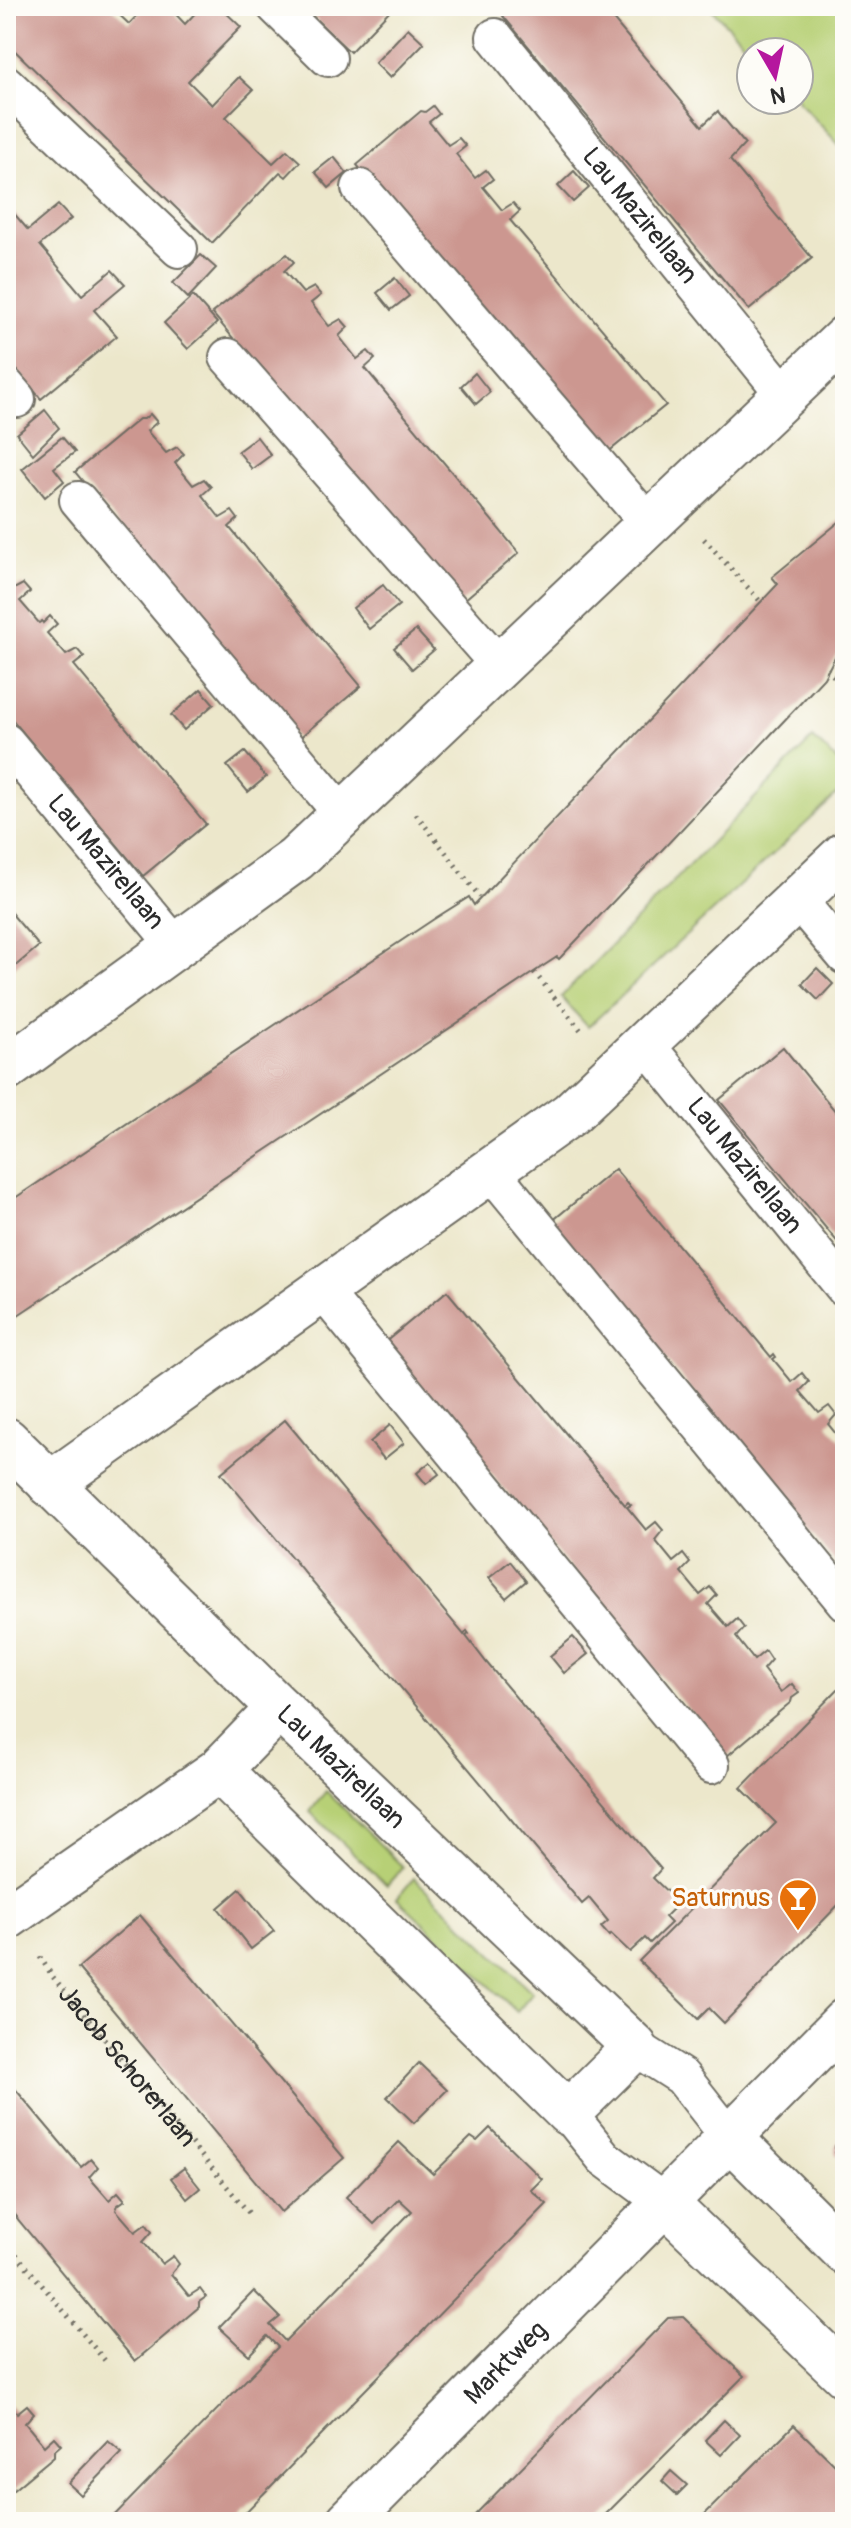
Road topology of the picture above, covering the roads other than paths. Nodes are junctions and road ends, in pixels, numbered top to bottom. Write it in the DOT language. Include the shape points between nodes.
graph roads {
  1 [pos="275,6"];
  2 [pos="495,37"];
  3 [pos="328,58"];
  4 [pos="6,84"];
  5 [pos="360,188"];
  6 [pos="179,249"];
  7 [pos="845,338"];
  8 [pos="228,357"];
  9 [pos="785,395"];
  10 [pos="78,500"];
  11 [pos="650,525"];
  12 [pos="499,665"];
  13 [pos="6,742"];
  14 [pos="343,815"];
  15 [pos="845,854"];
  16 [pos="797,899"];
  17 [pos="176,946"];
  18 [pos="845,956"];
  19 [pos="645,1043"];
  20 [pos="9,1062"];
  21 [pos="491,1171"];
  22 [pos="845,1289"];
  23 [pos="322,1290"];
  24 [pos="6,1440"];
  25 [pos="50,1484"];
  26 [pos="845,1602"];
  27 [pos="279,1708"];
  28 [pos="711,1765"];
  29 [pos="219,1770"];
  30 [pos="8,1916"];
  31 [pos="845,2021"];
  32 [pos="635,2047"];
  33 [pos="568,2113"];
  34 [pos="730,2138"];
  35 [pos="665,2203"];
  36 [pos="845,2252"];
  37 [pos="845,2375"];
  38 [pos="348,2522"];
  1 -- 3 [label="street"];
  2 -- 9 [label="street, Lau Mazirellaan"];
  4 -- 6 [label="street"];
  5 -- 11 [label="street"];
  7 -- 9 [label="street, Lau Mazirellaan"];
  8 -- 12 [label="street"];
  9 -- 11 [label="street, Lau Mazirellaan"];
  10 -- 14 [label="street"];
  11 -- 12 [label="street, Lau Mazirellaan"];
  12 -- 14 [label="street, Lau Mazirellaan"];
  13 -- 17 [label="street, Lau Mazirellaan"];
  14 -- 17 [label="street, Lau Mazirellaan" via="296,859"];
  15 -- 16 [label="street"];
  16 -- 18 [label="street"];
  16 -- 19 [label="street"];
  17 -- 20 [label="street, Lau Mazirellaan"];
  19 -- 21 [label="street" via="570,1114"];
  19 -- 22 [label="street, Lau Mazirellaan"];
  21 -- 23 [label="street"];
  21 -- 26 [label="street"];
  23 -- 25 [label="street"];
  23 -- 28 [label="street"];
  24 -- 25 [label="street, Lau Mazirellaan"];
  25 -- 27 [label="street, Lau Mazirellaan"];
  27 -- 29 [label="street"];
  27 -- 32 [label="street, Lau Mazirellaan"];
  29 -- 30 [label="street"];
  29 -- 33 [label="street"];
  31 -- 34 [label="street, Marktweg"];
  32 -- 33 [label="street"];
  32 -- 34 [label="street, Lau Mazirellaan" via="682,2077"];
  33 -- 35 [label="street" via="604,2158"];
  34 -- 35 [label="street, Marktweg"];
  34 -- 36 [label="street"];
  35 -- 37 [label="street"];
  35 -- 38 [label="street, Marktweg"];
}
